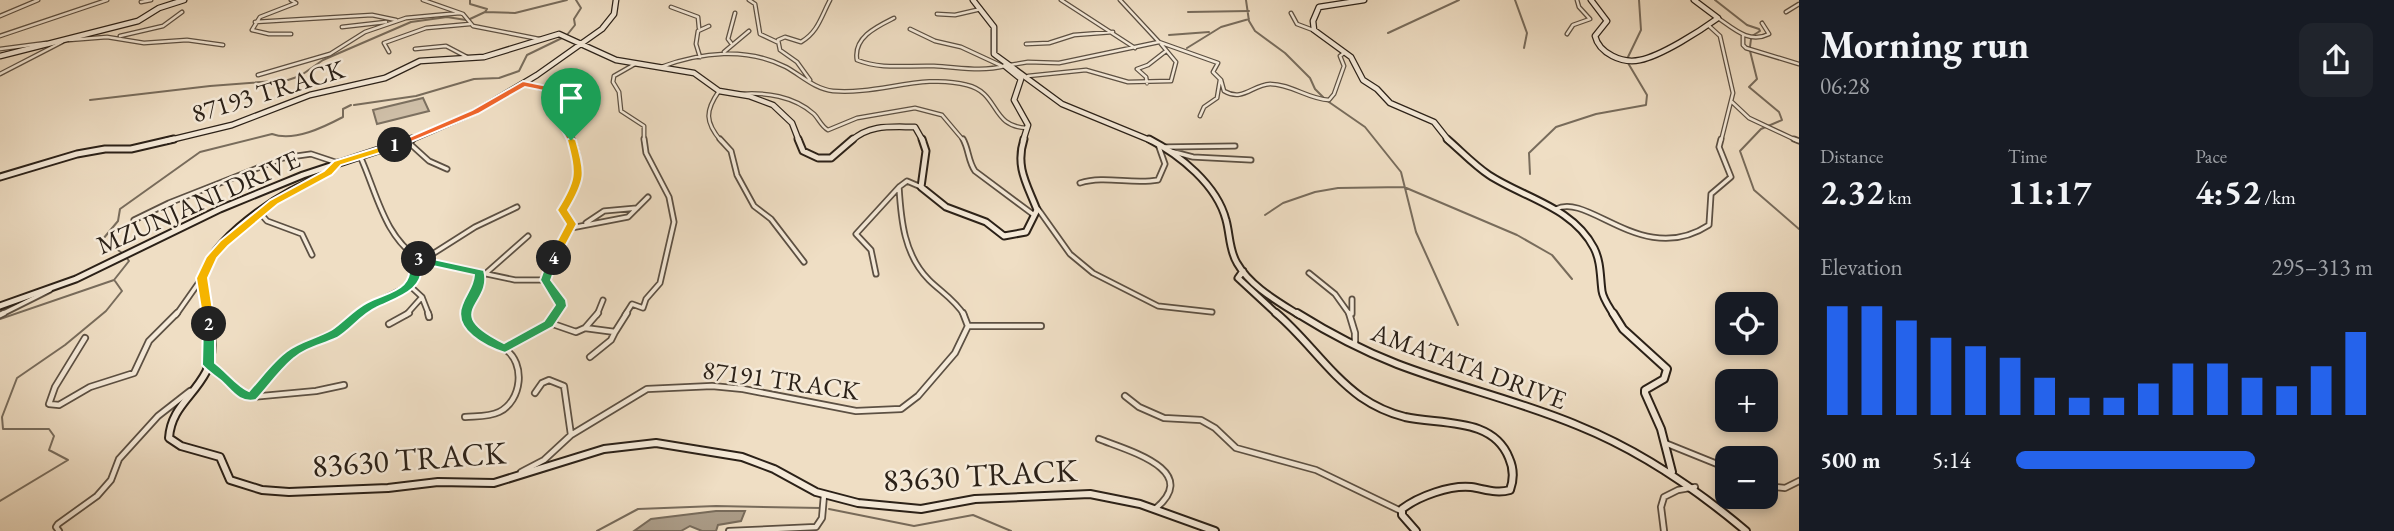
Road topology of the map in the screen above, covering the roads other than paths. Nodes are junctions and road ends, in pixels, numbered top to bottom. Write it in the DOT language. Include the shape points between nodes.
graph roads {
  1 [pos="38,0"];
  2 [pos="107,0"];
  3 [pos="151,0"];
  4 [pos="184,0"];
  5 [pos="291,0"];
  6 [pos="423,0"];
  7 [pos="616,0"];
  8 [pos="760,0"];
  9 [pos="830,0"];
  10 [pos="973,0"];
  11 [pos="1061,0"];
  12 [pos="1120,0"];
  13 [pos="1364,0"];
  14 [pos="1577,0"];
  15 [pos="1591,0"];
  16 [pos="1693,0"];
  17 [pos="751,1"];
  18 [pos="141,2"];
  19 [pos="1799,4"];
  20 [pos="671,7"];
  21 [pos="981,9"];
  22 [pos="182,12"];
  23 [pos="1786,12"];
  24 [pos="460,13"];
  25 [pos="735,13"];
  26 [pos="937,13"];
  27 [pos="1291,13"];
  28 [pos="0,16"];
  29 [pos="894,18"];
  30 [pos="1718,18"];
  31 [pos="398,20"];
  32 [pos="256,22"];
  33 [pos="392,22"];
  34 [pos="1762,23"];
  35 [pos="470,24"];
  36 [pos="1708,25"];
  37 [pos="709,26"];
  38 [pos="342,27"];
  39 [pos="1313,27"];
  40 [pos="699,28"];
  41 [pos="910,29"];
  42 [pos="749,31"];
  43 [pos="1113,32"];
  44 [pos="291,34"];
  45 [pos="1567,34"];
  46 [pos="0,36"];
  47 [pos="1743,36"];
  48 [pos="115,38"];
  49 [pos="545,39"];
  50 [pos="64,41"];
  51 [pos="777,42"];
  52 [pos="1160,42"];
  53 [pos="49,43"];
  54 [pos="731,43"];
  55 [pos="1026,44"];
  56 [pos="223,45"];
  57 [pos="580,45"];
  58 [pos="1135,48"];
  59 [pos="0,49"];
  60 [pos="415,49"];
  61 [pos="1166,51"];
  62 [pos="389,52"];
  63 [pos="724,52"];
  64 [pos="1345,52"];
  65 [pos="0,56"];
  66 [pos="467,57"];
  67 [pos="700,57"];
  68 [pos="635,64"];
  69 [pos="1799,64"];
  70 [pos="1006,66"];
  71 [pos="660,68"];
  72 [pos="0,74"];
  73 [pos="258,75"];
  74 [pos="1028,76"];
  75 [pos="1221,80"];
  76 [pos="811,82"];
  77 [pos="1147,83"];
  78 [pos="523,84"];
  79 [pos="719,91"];
  80 [pos="738,94"];
  81 [pos="1731,102"];
  82 [pos="1200,116"];
  83 [pos="1028,128"];
  84 [pos="1153,140"];
  85 [pos="407,141"];
  86 [pos="1799,141"];
  87 [pos="1235,146"];
  88 [pos="1168,149"];
  89 [pos="360,156"];
  90 [pos="818,158"];
  91 [pos="1251,160"];
  92 [pos="338,163"];
  93 [pos="447,169"];
  94 [pos="0,177"];
  95 [pos="1080,183"];
  96 [pos="899,187"];
  97 [pos="921,187"];
  98 [pos="648,197"];
  99 [pos="517,207"];
  100 [pos="639,207"];
  101 [pos="1037,207"];
  102 [pos="1556,209"];
  103 [pos="260,213"];
  104 [pos="1034,215"];
  105 [pos="134,220"];
  106 [pos="584,224"];
  107 [pos="571,228"];
  108 [pos="528,236"];
  109 [pos="132,252"];
  110 [pos="312,255"];
  111 [pos="414,258"];
  112 [pos="116,259"];
  113 [pos="421,260"];
  114 [pos="804,262"];
  115 [pos="1243,271"];
  116 [pos="483,273"];
  117 [pos="1309,273"];
  118 [pos="876,274"];
  119 [pos="202,278"];
  120 [pos="545,280"];
  121 [pos="410,285"];
  122 [pos="51,289"];
  123 [pos="422,297"];
  124 [pos="1352,299"];
  125 [pos="603,300"];
  126 [pos="0,306"];
  127 [pos="1212,312"];
  128 [pos="0,315"];
  129 [pos="429,317"];
  130 [pos="1352,317"];
  131 [pos="550,323"];
  132 [pos="389,324"];
  133 [pos="968,326"];
  134 [pos="1041,327"];
  135 [pos="585,328"];
  136 [pos="615,332"];
  137 [pos="85,338"];
  138 [pos="1355,346"];
  139 [pos="505,349"];
  140 [pos="590,357"];
  141 [pos="209,365"];
  142 [pos="344,385"];
  143 [pos="190,391"];
  144 [pos="535,393"];
  145 [pos="1125,396"];
  146 [pos="252,397"];
  147 [pos="465,417"];
  148 [pos="570,435"];
  149 [pos="1099,439"];
  150 [pos="1665,443"];
  151 [pos="1715,463"];
  152 [pos="1672,472"];
  153 [pos="503,481"];
  154 [pos="1799,481"];
  155 [pos="1695,487"];
  156 [pos="1778,488"];
  157 [pos="824,495"];
  158 [pos="1155,509"];
  159 [pos="1401,512"];
  160 [pos="59,531"];
  161 [pos="729,531"];
  162 [pos="1215,531"];
  163 [pos="1416,531"];
  164 [pos="1664,531"];
  165 [pos="1746,531"];
  1 -- 28 [label="street"];
  2 -- 46 [label="street"];
  3 -- 18 [label="street"];
  4 -- 53 [label="street" via="132,23"];
  5 -- 32 [label="street" via="296,3"];
  6 -- 24 [label="street"];
  7 -- 57 [label="street, MZUNJANI DRIVE" via="610,20"];
  8 -- 17 [label="street"];
  9 -- 51 [label="street" via="814,34 802,42 785,37"];
  10 -- 21 [label="street"];
  11 -- 43 [label="street"];
  12 -- 52 [label="street"];
  13 -- 39 [label="street" via="1322,6"];
  14 -- 45 [label="street" via="1590,19 1573,25"];
  15 -- 36 [label="street" via="1607,21 1595,36 1597,44 1604,52 1626,60 1646,58"];
  16 -- 30 [label="street"];
  17 -- 51 [label="street" via="760,34"];
  19 -- 23 [label="street"];
  20 -- 40 [label="street" via="698,17"];
  21 -- 26 [label="street" via="955,15"];
  21 -- 70 [label="street" via="994,27 994,54"];
  22 -- 48 [label="street" via="163,26"];
  24 -- 31 [label="street"];
  24 -- 35 [label="street"];
  25 -- 54 [label="street"];
  27 -- 39 [label="street" via="1295,23"];
  29 -- 70 [label="street" via="868,31 857,60 969,71"];
  30 -- 36 [label="street"];
  30 -- 47 [label="street"];
  31 -- 32 [label="street" via="372,15"];
  31 -- 33 [label="street"];
  32 -- 44 [label="street" via="252,31"];
  33 -- 38 [label="street"];
  33 -- 73 [label="street" via="330,54"];
  34 -- 47 [label="street" via="1769,34 1766,37"];
  35 -- 49 [label="street"];
  35 -- 62 [label="street" via="414,31 384,43"];
  36 -- 81 [label="street" via="1720,37"];
  37 -- 40 [label="street"];
  39 -- 64 [label="street"];
  40 -- 67 [label="street"];
  41 -- 70 [label="street"];
  42 -- 54 [label="street"];
  43 -- 55 [label="street"];
  43 -- 58 [label="street"];
  47 -- 69 [label="street" via="1746,48"];
  48 -- 50 [label="street"];
  48 -- 56 [label="street"];
  49 -- 57 [label="street" via="561,34"];
  49 -- 66 [label="street, 87193 TRACK" via="484,57"];
  50 -- 53 [label="street"];
  50 -- 72 [label="street"];
  51 -- 76 [label="street"];
  52 -- 58 [label="street"];
  52 -- 61 [label="street"];
  52 -- 75 [label="street" via="1217,62 1213,71"];
  53 -- 59 [label="street"];
  53 -- 65 [label="street"];
  54 -- 63 [label="street"];
  57 -- 68 [label="street"];
  57 -- 78 [label="street, MZUNJANI DRIVE"];
  58 -- 70 [label="street" via="1059,63"];
  60 -- 66 [label="street" via="446,46"];
  61 -- 77 [label="street" via="1137,69"];
  61 -- 77 [label="street" via="1176,62 1172,80"];
  63 -- 67 [label="street"];
  63 -- 76 [label="street" via="765,58"];
  64 -- 75 [label="street" via="1340,55 1345,64 1339,82 1328,101 1271,84 1236,97 1224,90"];
  64 -- 102 [label="street" via="1363,80 1390,103 1436,124 1486,173"];
  66 -- 94 [label="street, 87193 TRACK" via="420,61 382,79 310,95 225,127 131,149 90,151"];
  67 -- 71 [label="street"];
  68 -- 71 [label="street"];
  68 -- 136 [label="street" via="614,76 613,82 621,111 645,128 645,151 670,198 675,220 660,283 643,308 632,304"];
  70 -- 74 [label="street, AMATATA DRIVE"];
  70 -- 83 [label="street" via="1021,79 1014,100"];
  71 -- 79 [label="street" via="697,75"];
  74 -- 77 [label="street" via="1086,70"];
  74 -- 84 [label="street, AMATATA DRIVE" via="1062,104"];
  75 -- 82 [label="street" via="1217,97"];
  76 -- 83 [label="street" via="836,92 907,83 970,86 988,94 1001,122"];
  78 -- 85 [label="street, MZUNJANI DRIVE" via="475,112"];
  78 -- 107 [label="street" via="560,93 561,121 578,160 576,186 563,210"];
  79 -- 80 [label="street"];
  79 -- 114 [label="street" via="706,118 710,128 731,150 737,175 754,206 771,219"];
  80 -- 90 [label="street" via="779,109 792,123 803,151"];
  80 -- 104 [label="street" via="763,94 795,103 830,130 908,107 935,110 951,121 961,136 975,171"];
  81 -- 86 [label="street" via="1749,118"];
  81 -- 102 [label="street" via="1719,147 1731,177 1710,194 1711,219 1702,231 1680,238 1655,238 1574,206"];
  83 -- 101 [label="street" via="1019,159"];
  84 -- 88 [label="street, AMATATA DRIVE"];
  84 -- 95 [label="street" via="1162,150 1166,167 1158,180"];
  85 -- 89 [label="street, MZUNJANI DRIVE"];
  85 -- 93 [label="street" via="429,161"];
  87 -- 88 [label="street"];
  88 -- 91 [label="street" via="1193,157"];
  88 -- 115 [label="street, AMATATA DRIVE" via="1192,170 1224,211 1232,253"];
  89 -- 92 [label="street, MZUNJANI DRIVE"];
  89 -- 111 [label="street" via="381,210 402,248"];
  90 -- 97 [label="street" via="836,156 855,136 869,130 915,127 926,151"];
  92 -- 103 [label="street"];
  92 -- 105 [label="street" via="315,155 272,160"];
  92 -- 109 [label="street, MZUNJANI DRIVE" via="220,209"];
  96 -- 97 [label="street" via="907,181"];
  96 -- 118 [label="street" via="856,234 871,250"];
  96 -- 133 [label="street" via="905,245 926,277 953,301"];
  97 -- 104 [label="street" via="946,207 981,220 1004,236 1026,232"];
  98 -- 100 [label="street"];
  99 -- 113 [label="street"];
  100 -- 106 [label="street" via="604,211"];
  100 -- 106 [label="street" via="628,217"];
  101 -- 104 [label="street"];
  101 -- 127 [label="street" via="1070,254 1093,274 1158,306"];
  102 -- 150 [label="street" via="1576,224 1594,248 1602,294 1623,329 1667,369 1664,379 1645,392"];
  103 -- 110 [label="street" via="267,221 302,234"];
  103 -- 119 [label="street" via="217,251"];
  106 -- 107 [label="street"];
  107 -- 120 [label="street"];
  108 -- 116 [label="street"];
  109 -- 112 [label="street, MZUNJANI DRIVE"];
  111 -- 113 [label="street"];
  111 -- 121 [label="street" via="417,269"];
  112 -- 122 [label="street, MZUNJANI DRIVE"];
  113 -- 116 [label="street"];
  115 -- 138 [label="street, AMATATA DRIVE" via="1260,288"];
  115 -- 159 [label="street" via="1238,277 1244,286 1362,398 1413,419 1475,426 1506,449 1513,480 1510,490 1451,489 1410,502"];
  116 -- 120 [label="street"];
  116 -- 139 [label="street" via="466,307 468,322 475,334"];
  117 -- 130 [label="street" via="1325,282"];
  119 -- 137 [label="street" via="176,315 149,341 136,371 85,389 59,405 50,404 55,387"];
  119 -- 141 [label="street"];
  120 -- 131 [label="street" via="562,303"];
  121 -- 123 [label="street"];
  121 -- 146 [label="street" via="370,306 334,334 289,355"];
  122 -- 126 [label="street, MZUNJANI DRIVE"];
  122 -- 128 [label="street"];
  123 -- 129 [label="street"];
  123 -- 132 [label="street" via="411,312"];
  124 -- 130 [label="street"];
  125 -- 135 [label="street" via="601,310"];
  130 -- 138 [label="street"];
  131 -- 135 [label="street" via="576,332"];
  131 -- 139 [label="street"];
  133 -- 134 [label="street"];
  133 -- 148 [label="street, 87191 TRACK" via="955,353 901,409 836,408 712,386 647,389"];
  135 -- 136 [label="street"];
  136 -- 140 [label="street"];
  138 -- 152 [label="street, AMATATA DRIVE" via="1456,386 1569,422"];
  139 -- 147 [label="street" via="514,354 519,366 509,405 495,413"];
  141 -- 143 [label="street, 83630 TRACK"];
  141 -- 146 [label="street" via="236,391"];
  142 -- 146 [label="street"];
  143 -- 153 [label="street, 83630 TRACK" via="170,423 169,438 220,457 230,480 238,484 275,492"];
  143 -- 160 [label="street" via="148,427 119,459 104,489 58,524"];
  144 -- 148 [label="street" via="549,380 564,386"];
  145 -- 159 [label="street" via="1164,418 1201,420 1236,447 1316,470"];
  148 -- 153 [label="street, 87191 TRACK" via="544,460"];
  149 -- 158 [label="street" via="1162,465 1170,491"];
  150 -- 151 [label="street"];
  150 -- 152 [label="street"];
  152 -- 155 [label="street, AMATATA DRIVE"];
  153 -- 157 [label="street, 83630 TRACK" via="592,452 656,443 742,457"];
  154 -- 156 [label="street"];
  155 -- 164 [label="street" via="1664,497"];
  155 -- 165 [label="street, AMATATA DRIVE"];
  157 -- 158 [label="street, 83630 TRACK" via="921,509 975,499 1090,494"];
  157 -- 161 [label="street" via="822,518 816,527"];
  158 -- 162 [label="street, 83630 TRACK"];
  159 -- 163 [label="street"];
}
